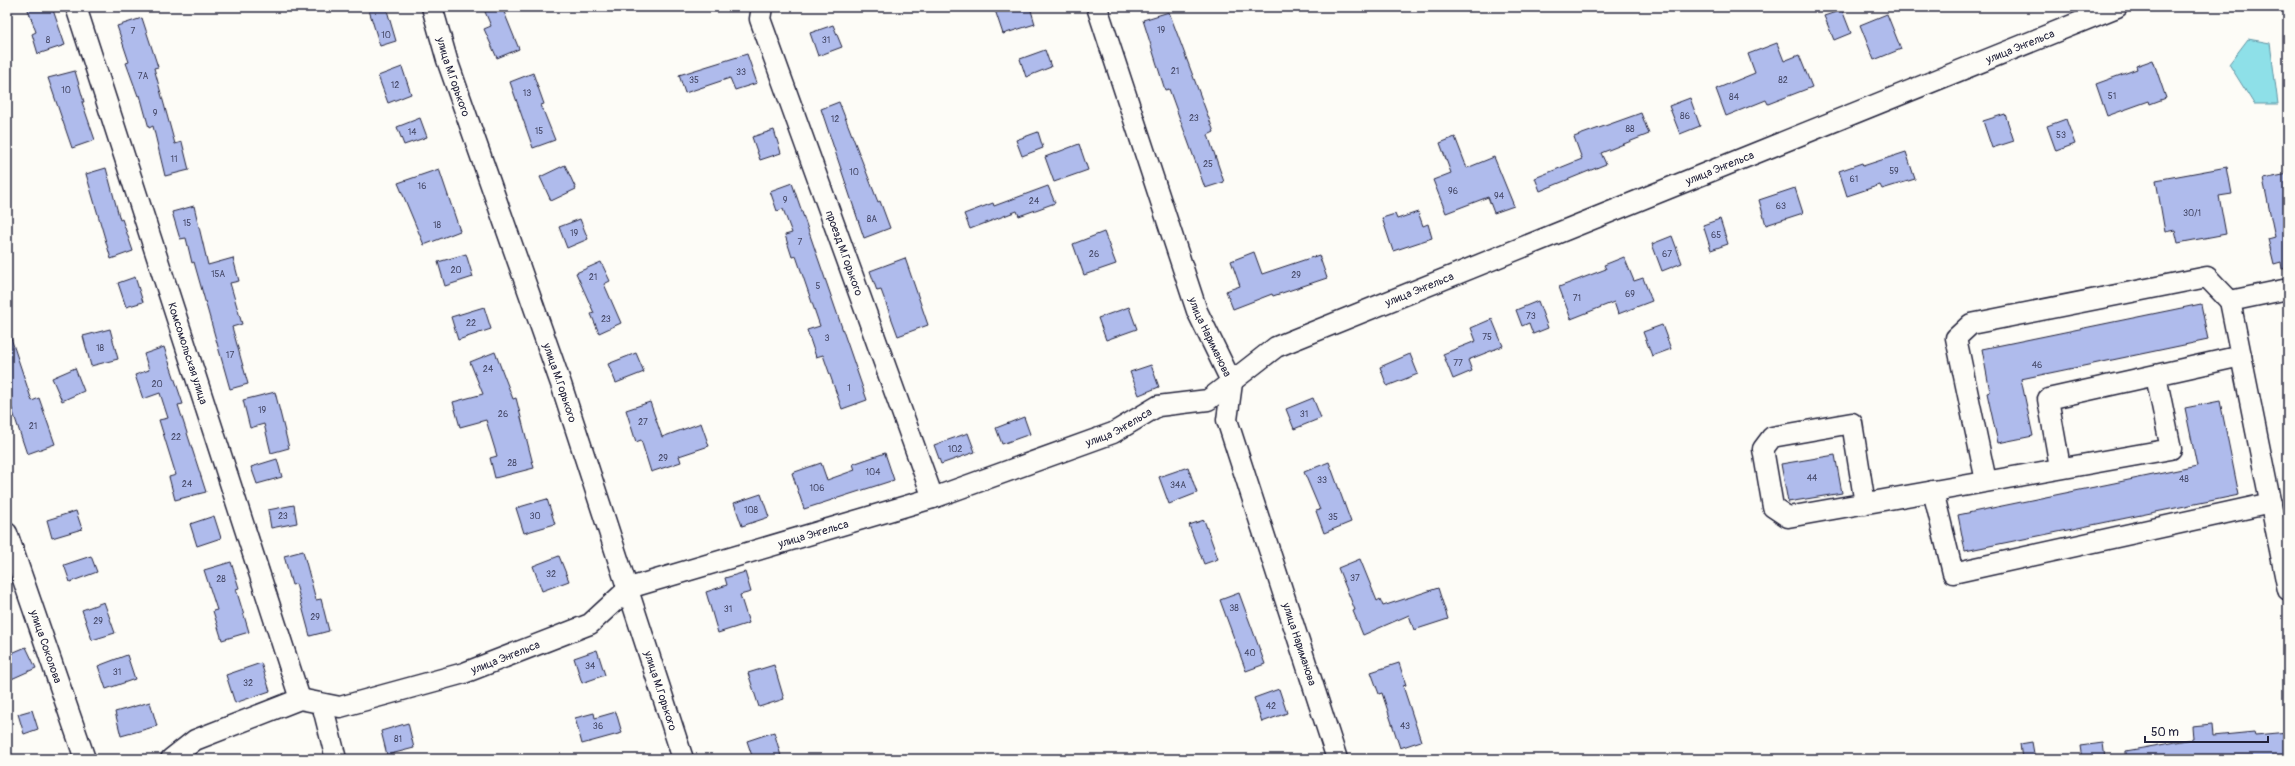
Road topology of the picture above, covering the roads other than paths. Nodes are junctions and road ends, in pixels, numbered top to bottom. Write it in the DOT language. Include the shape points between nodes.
graph roads {
  1 [pos="76,7"];
  2 [pos="432,7"];
  3 [pos="1098,7"];
  4 [pos="2117,7"];
  5 [pos="759,11"];
  6 [pos="2288,289"];
  7 [pos="2230,301"];
  8 [pos="2241,356"];
  9 [pos="2156,376"];
  10 [pos="1232,383"];
  11 [pos="2060,467"];
  12 [pos="1986,481"];
  13 [pos="1933,491"];
  14 [pos="933,498"];
  15 [pos="2270,503"];
  16 [pos="1865,504"];
  17 [pos="7,533"];
  18 [pos="629,588"];
  19 [pos="2288,590"];
  20 [pos="300,700"];
  21 [pos="322,704"];
  22 [pos="86,759"];
  23 [pos="171,759"];
  24 [pos="336,759"];
  25 [pos="683,759"];
  26 [pos="1337,759"];
  1 -- 20 [label="street, Комсомольская улица"];
  2 -- 18 [label="street, улица М.Горького" via="447,60 562,384"];
  3 -- 10 [label="street, улица Нариманова" via="1197,311"];
  4 -- 10 [label="street, улица Энгельса" via="1276,347"];
  5 -- 14 [label="street, проезд М.Горького"];
  6 -- 7 [label="street"];
  7 -- 8 [label="street"];
  7 -- 12 [label="street" via="2207,277 1971,324 1956,338"];
  8 -- 9 [label="street"];
  8 -- 15 [label="street"];
  9 -- 11 [label="street" via="2048,399"];
  9 -- 11 [label="street" via="2171,448"];
  10 -- 14 [label="street, улица Энгельса" via="1208,400 1158,406 1113,433"];
  10 -- 26 [label="street, улица Нариманова" via="1227,420"];
  11 -- 12 [label="street"];
  12 -- 13 [label="street"];
  13 -- 15 [label="street" via="1953,573"];
  13 -- 16 [label="street"];
  14 -- 18 [label="street, улица Энгельса"];
  15 -- 19 [label="street"];
  16 -- 16 [label="street" via="1788,517 1773,507 1763,449 1772,437 1852,423"];
  17 -- 22 [label="street, улица Соколова"];
  18 -- 21 [label="street, улица Энгельса" via="590,624 464,673 340,707"];
  18 -- 25 [label="street, улица М.Горького"];
  20 -- 21 [label="street, улица Энгельса"];
  20 -- 23 [label="street" via="196,740"];
  21 -- 24 [label="street"];
}
